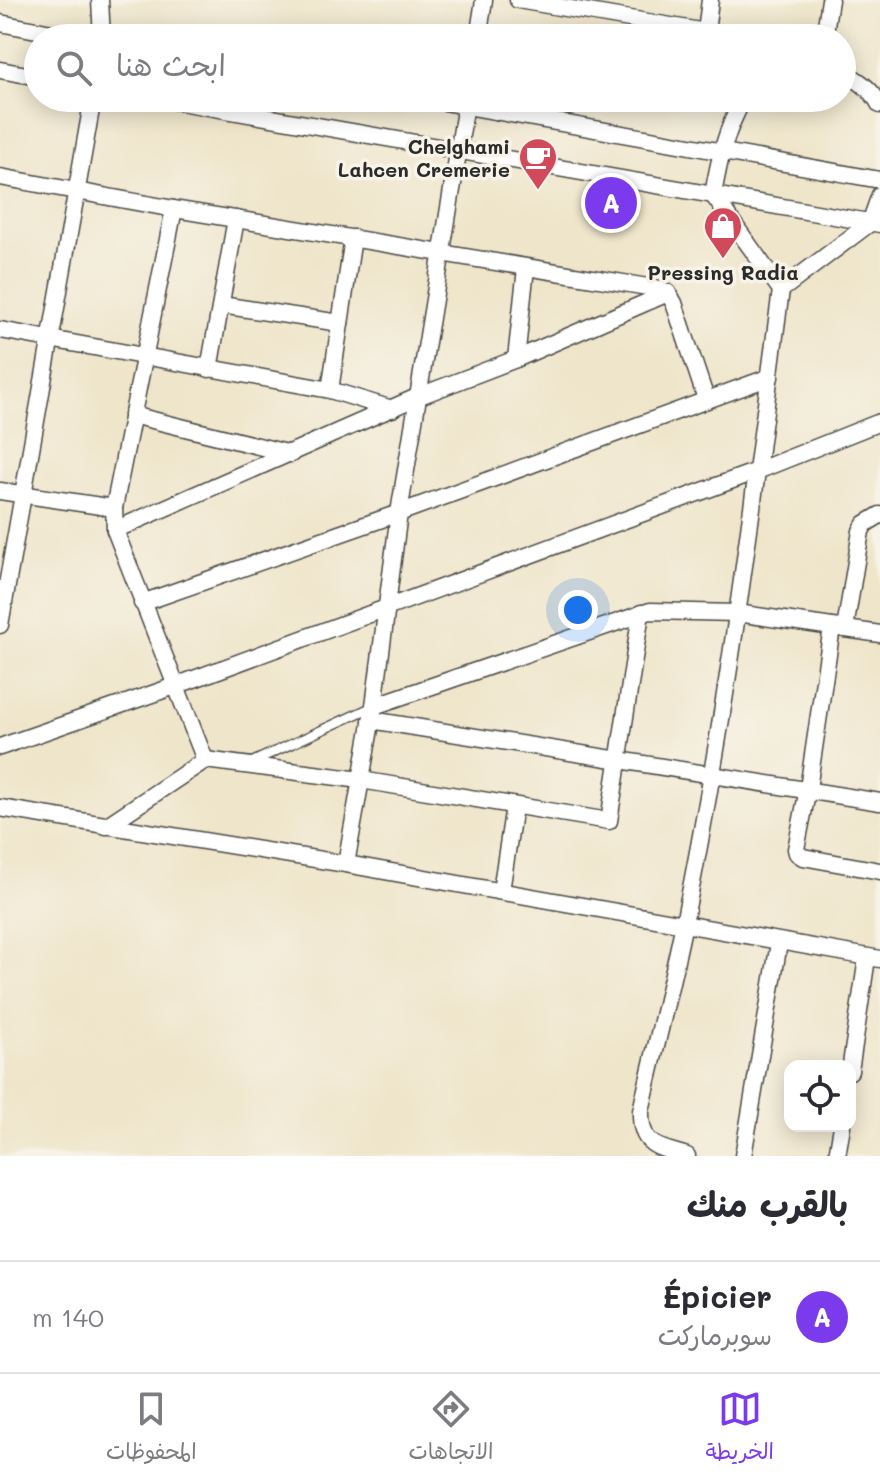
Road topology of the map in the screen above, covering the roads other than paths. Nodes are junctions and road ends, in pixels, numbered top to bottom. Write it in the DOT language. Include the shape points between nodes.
graph roads {
  1 [pos="100,0"];
  2 [pos="484,0"];
  3 [pos="518,0"];
  4 [pos="710,0"];
  5 [pos="830,0"];
  6 [pos="0,23"];
  7 [pos="101,24"];
  8 [pos="480,24"];
  9 [pos="650,24"];
  10 [pos="710,24"];
  11 [pos="826,24"];
  12 [pos="24,28"];
  13 [pos="0,70"];
  14 [pos="24,74"];
  15 [pos="856,79"];
  16 [pos="878,97"];
  17 [pos="90,112"];
  18 [pos="238,112"];
  19 [pos="465,112"];
  20 [pos="518,112"];
  21 [pos="736,112"];
  22 [pos="458,150"];
  23 [pos="720,152"];
  24 [pos="0,177"];
  25 [pos="880,180"];
  26 [pos="76,190"];
  27 [pos="713,195"];
  28 [pos="880,195"];
  29 [pos="174,209"];
  30 [pos="236,219"];
  31 [pos="875,224"];
  32 [pos="353,238"];
  33 [pos="441,251"];
  34 [pos="526,268"];
  35 [pos="781,290"];
  36 [pos="668,293"];
  37 [pos="221,305"];
  38 [pos="340,323"];
  39 [pos="0,330"];
  40 [pos="49,341"];
  41 [pos="142,358"];
  42 [pos="516,359"];
  43 [pos="209,369"];
  44 [pos="770,377"];
  45 [pos="330,390"];
  46 [pos="417,397"];
  47 [pos="706,399"];
  48 [pos="392,409"];
  49 [pos="132,415"];
  50 [pos="880,422"];
  51 [pos="291,454"];
  52 [pos="757,471"];
  53 [pos="0,491"];
  54 [pos="23,495"];
  55 [pos="114,508"];
  56 [pos="399,513"];
  57 [pos="880,515"];
  58 [pos="115,530"];
  59 [pos="142,603"];
  60 [pos="388,606"];
  61 [pos="641,613"];
  62 [pos="737,613"];
  63 [pos="0,625"];
  64 [pos="838,628"];
  65 [pos="880,634"];
  66 [pos="175,686"];
  67 [pos="372,713"];
  68 [pos="0,747"];
  69 [pos="618,759"];
  70 [pos="205,760"];
  71 [pos="245,765"];
  72 [pos="711,775"];
  73 [pos="361,780"];
  74 [pos="808,789"];
  75 [pos="880,802"];
  76 [pos="514,806"];
  77 [pos="0,808"];
  78 [pos="106,826"];
  79 [pos="346,864"];
  80 [pos="880,871"];
  81 [pos="501,891"];
  82 [pos="684,923"];
  83 [pos="779,943"];
  84 [pos="874,958"];
  85 [pos="852,1060"];
  86 [pos="841,1132"];
  87 [pos="687,1156"];
  88 [pos="743,1156"];
  89 [pos="837,1156"];
  1 -- 7 [label="street"];
  2 -- 8 [label="street"];
  3 -- 9 [label="street"];
  4 -- 10 [label="street"];
  5 -- 11 [label="street"];
  6 -- 12 [label="street"];
  13 -- 14 [label="street"];
  15 -- 16 [label="street"];
  17 -- 26 [label="street"];
  18 -- 22 [label="street"];
  19 -- 22 [label="street"];
  20 -- 23 [label="street"];
  21 -- 23 [label="street"];
  22 -- 27 [label="street"];
  22 -- 33 [label="street"];
  23 -- 25 [label="street"];
  23 -- 27 [label="street"];
  24 -- 26 [label="street"];
  26 -- 29 [label="street"];
  26 -- 40 [label="street"];
  27 -- 31 [label="street"];
  27 -- 35 [label="street"];
  28 -- 31 [label="street"];
  29 -- 30 [label="street"];
  29 -- 41 [label="street"];
  30 -- 32 [label="street"];
  30 -- 37 [label="street"];
  31 -- 35 [label="street"];
  32 -- 33 [label="street"];
  32 -- 38 [label="street"];
  33 -- 34 [label="street"];
  33 -- 46 [label="street"];
  34 -- 36 [label="street"];
  34 -- 42 [label="street"];
  35 -- 44 [label="street"];
  36 -- 42 [label="street"];
  36 -- 47 [label="street"];
  37 -- 38 [label="street"];
  37 -- 43 [label="street"];
  38 -- 45 [label="street"];
  39 -- 40 [label="street"];
  40 -- 41 [label="street"];
  40 -- 54 [label="street"];
  41 -- 43 [label="street"];
  41 -- 49 [label="street"];
  42 -- 46 [label="street"];
  43 -- 45 [label="street"];
  44 -- 47 [label="street"];
  44 -- 52 [label="street"];
  45 -- 48 [label="street"];
  46 -- 48 [label="street"];
  46 -- 56 [label="street"];
  47 -- 56 [label="street"];
  48 -- 51 [label="street"];
  49 -- 51 [label="street"];
  49 -- 55 [label="street"];
  50 -- 52 [label="street"];
  51 -- 58 [label="street"];
  52 -- 60 [label="street"];
  52 -- 62 [label="street"];
  53 -- 54 [label="street"];
  54 -- 55 [label="street"];
  54 -- 63 [label="street"];
  55 -- 58 [label="street"];
  56 -- 59 [label="street"];
  56 -- 60 [label="street"];
  57 -- 64 [label="street" via="861,531"];
  58 -- 59 [label="street"];
  59 -- 66 [label="street"];
  60 -- 66 [label="street"];
  60 -- 67 [label="street"];
  61 -- 62 [label="street"];
  61 -- 67 [label="street"];
  61 -- 69 [label="street"];
  62 -- 64 [label="street"];
  62 -- 72 [label="street"];
  64 -- 65 [label="street"];
  64 -- 74 [label="street"];
  66 -- 68 [label="street"];
  66 -- 70 [label="street"];
  67 -- 69 [label="street"];
  67 -- 71 [label="lane"];
  67 -- 73 [label="street"];
  69 -- 72 [label="street"];
  69 -- 76 [label="street" via="609,821"];
  70 -- 71 [label="street"];
  70 -- 78 [label="street"];
  71 -- 73 [label="street"];
  72 -- 74 [label="street"];
  72 -- 82 [label="street"];
  73 -- 76 [label="street"];
  73 -- 79 [label="street"];
  74 -- 75 [label="street"];
  74 -- 80 [label="street" via="798,855"];
  76 -- 81 [label="street"];
  77 -- 78 [label="street"];
  78 -- 79 [label="street"];
  79 -- 81 [label="street"];
  81 -- 82 [label="street"];
  82 -- 83 [label="street"];
  82 -- 87 [label="street" via="641,1122 655,1146"];
  83 -- 84 [label="street"];
  83 -- 88 [label="street"];
  84 -- 85 [label="street"];
  86 -- 89 [label="street"];
}
